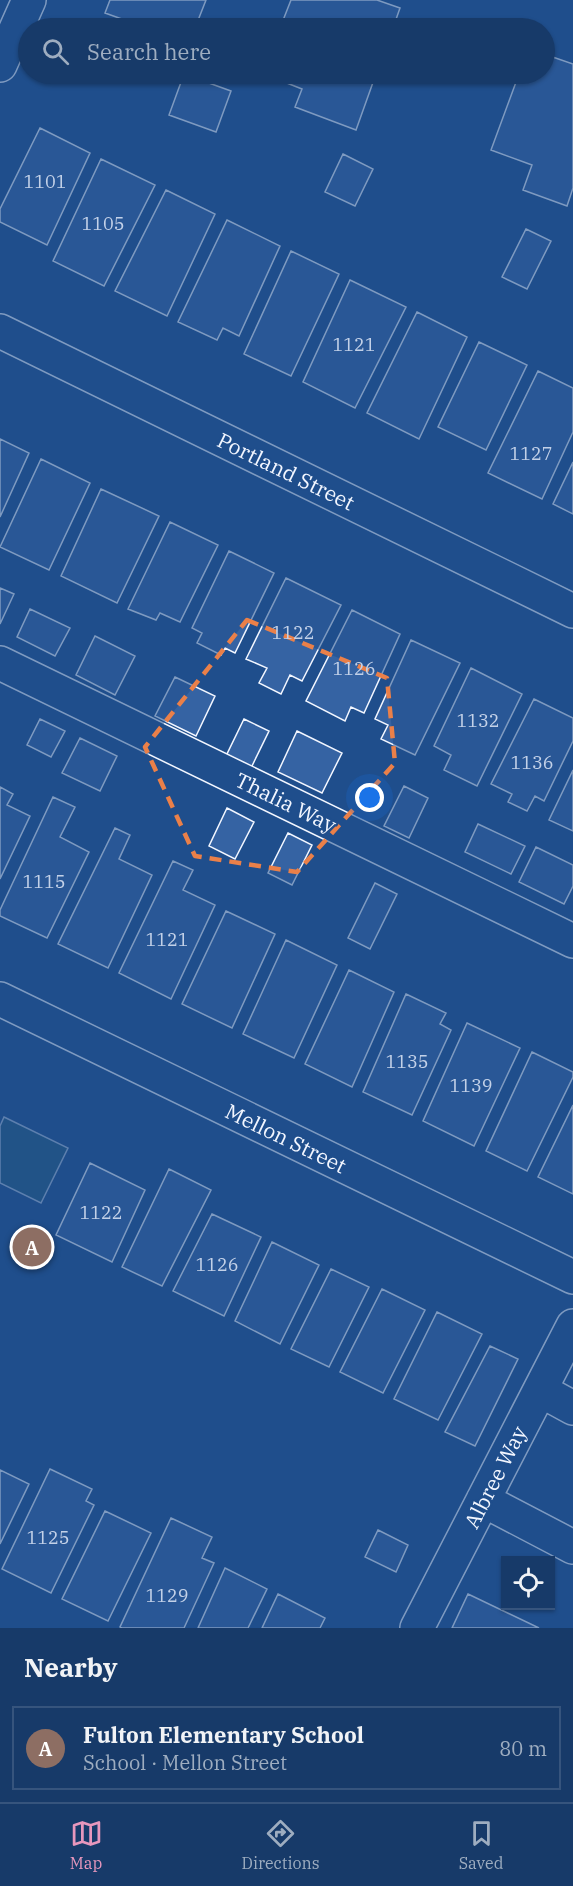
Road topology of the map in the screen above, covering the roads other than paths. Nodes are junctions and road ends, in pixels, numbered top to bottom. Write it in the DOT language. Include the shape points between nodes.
graph roads {
  1 [pos="29,0"];
  2 [pos="21,18"];
  3 [pos="18,25"];
  4 [pos="0,65"];
  5 [pos="0,331"];
  6 [pos="573,611"];
  7 [pos="0,663"];
  8 [pos="573,941"];
  9 [pos="0,999"];
  10 [pos="573,1277"];
  11 [pos="573,1326"];
  12 [pos="540,1390"];
  13 [pos="573,1408"];
  14 [pos="483,1500"];
  15 [pos="573,1547"];
  16 [pos="417,1628"];
  1 -- 2 [label="street"];
  3 -- 4 [label="street"];
  5 -- 6 [label="street, Portland Street"];
  7 -- 8 [label="street, Thalia Way"];
  9 -- 10 [label="street, Mellon Street"];
  11 -- 12 [label="street, Albree Way"];
  12 -- 13 [label="street"];
  12 -- 14 [label="street, Albree Way"];
  14 -- 15 [label="street"];
  14 -- 16 [label="street, Albree Way"];
}
